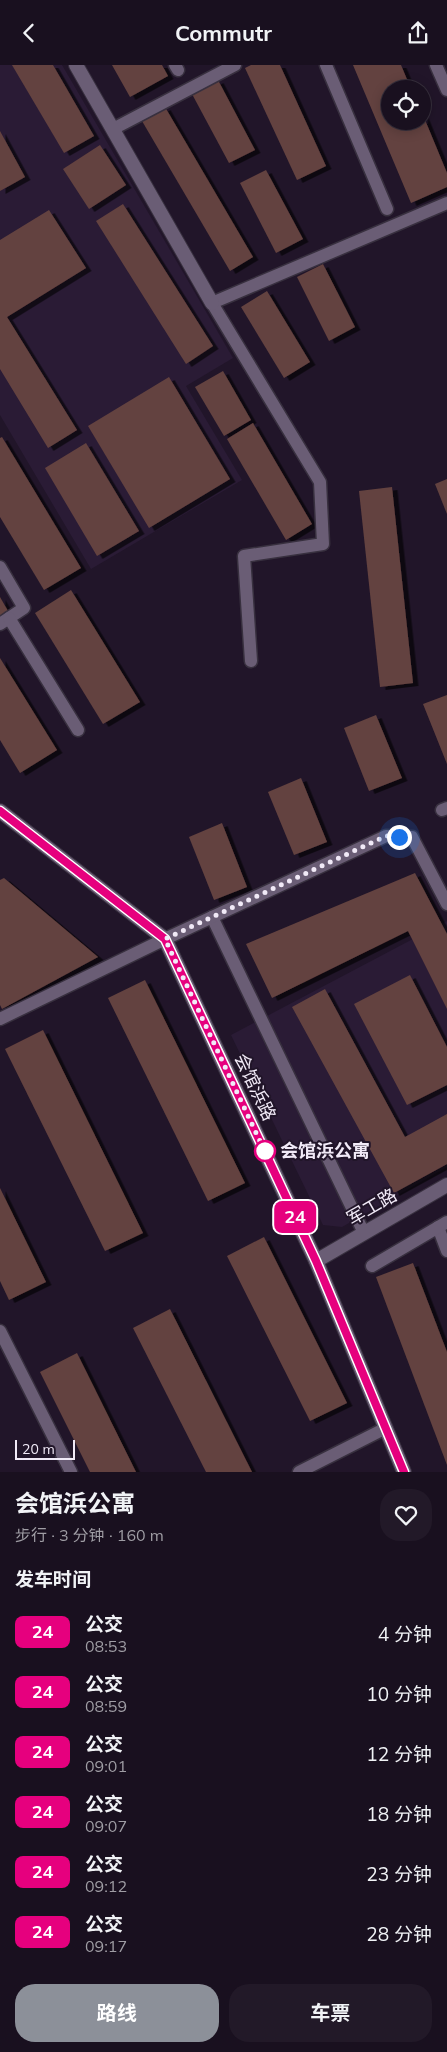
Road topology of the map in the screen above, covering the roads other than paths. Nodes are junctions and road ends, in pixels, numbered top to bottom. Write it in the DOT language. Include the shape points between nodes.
graph roads {
  1 [pos="76,65"];
  2 [pos="235,65"];
  3 [pos="326,65"];
  4 [pos="436,65"];
  5 [pos="447,90"];
  6 [pos="113,129"];
  7 [pos="447,203"];
  8 [pos="387,209"];
  9 [pos="212,303"];
  10 [pos="0,567"];
  11 [pos="4,621"];
  12 [pos="252,661"];
  13 [pos="78,730"];
  14 [pos="0,811"];
  15 [pos="447,904"];
  16 [pos="212,917"];
  17 [pos="165,939"];
  18 [pos="0,1019"];
  19 [pos="447,1185"];
  20 [pos="443,1225"];
  21 [pos="364,1233"];
  22 [pos="447,1251"];
  23 [pos="316,1261"];
  24 [pos="372,1266"];
  25 [pos="0,1331"];
  26 [pos="386,1429"];
  27 [pos="70,1472"];
  28 [pos="299,1472"];
  29 [pos="404,1472"];
  1 -- 6 [label="street"];
  2 -- 6 [label="lane"];
  3 -- 8 [label="lane"];
  4 -- 5 [label="lane"];
  6 -- 9 [label="street"];
  7 -- 9 [label="lane"];
  9 -- 12 [label="lane" via="320,482 323,544 244,556"];
  10 -- 11 [label="lane" via="24,608"];
  11 -- 13 [label="lane"];
  14 -- 17 [label="street, 会馆浜路"];
  15 -- 16 [label="lane" via="412,837 386,836"];
  16 -- 17 [label="lane"];
  16 -- 21 [label="lane"];
  17 -- 18 [label="lane"];
  17 -- 23 [label="street, 会馆浜路"];
  19 -- 21 [label="street, 军工路"];
  20 -- 22 [label="lane"];
  20 -- 24 [label="lane"];
  21 -- 23 [label="street, 军工路"];
  23 -- 26 [label="street, 会馆浜路"];
  25 -- 27 [label="lane"];
  26 -- 28 [label="lane"];
  26 -- 29 [label="street, 会馆浜路"];
}
